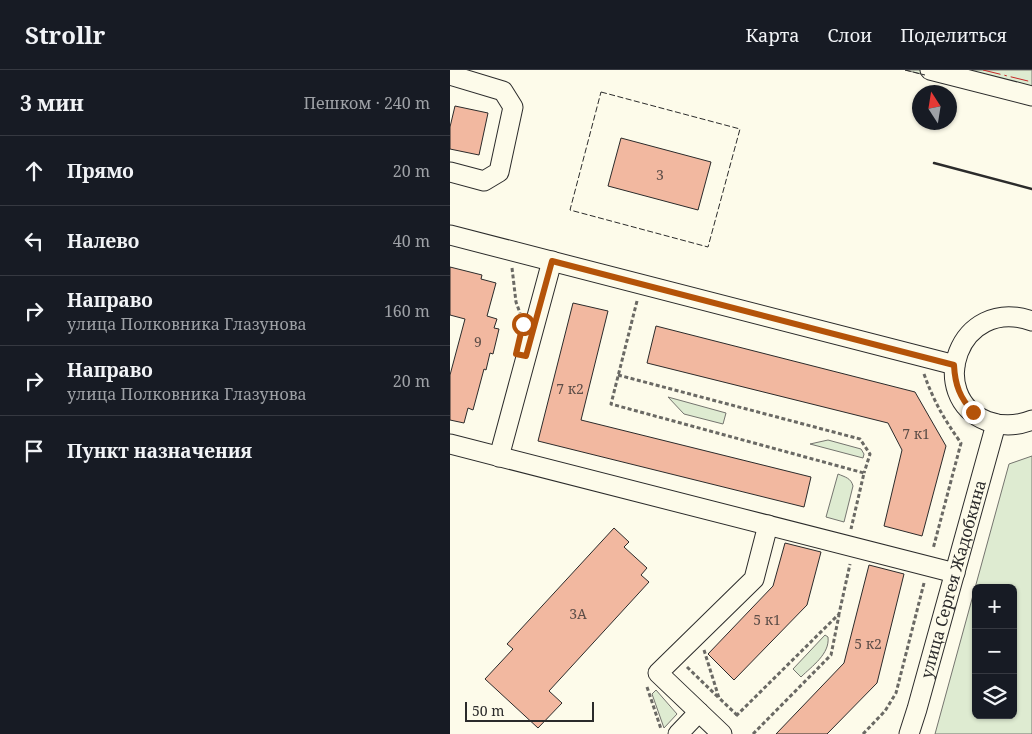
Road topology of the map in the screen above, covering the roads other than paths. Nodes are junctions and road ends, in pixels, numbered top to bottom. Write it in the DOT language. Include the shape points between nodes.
graph roads {
  1 [pos="930,70"];
  2 [pos="450,75"];
  3 [pos="1032,96"];
  4 [pos="450,172"];
  5 [pos="450,235"];
  6 [pos="552,261"];
  7 [pos="1032,322"];
  8 [pos="954,365"];
  9 [pos="1032,420"];
  10 [pos="996,424"];
  11 [pos="450,444"];
  12 [pos="499,457"];
  13 [pos="768,526"];
  14 [pos="955,573"];
  15 [pos="699,712"];
  16 [pos="727,727"];
  17 [pos="678,734"];
  18 [pos="909,734"];
  1 -- 3 [label="street"];
  2 -- 4 [label="street" via="503,90 514,107 499,172 484,181"];
  5 -- 6 [label="street"];
  6 -- 8 [label="street"];
  6 -- 12 [label="street"];
  7 -- 8 [label="street" via="1008,316 983,323 964,340"];
  8 -- 10 [label="street" via="956,385 964,403 978,416"];
  9 -- 10 [label="street" via="1016,425"];
  10 -- 14 [label="street, улица Сергея Жадобкина"];
  11 -- 12 [label="street"];
  12 -- 13 [label="street"];
  13 -- 14 [label="street"];
  13 -- 15 [label="street" via="754,578 658,673"];
  14 -- 18 [label="street, улица Сергея Жадобкина"];
  15 -- 16 [label="street"];
  15 -- 17 [label="street"];
}
